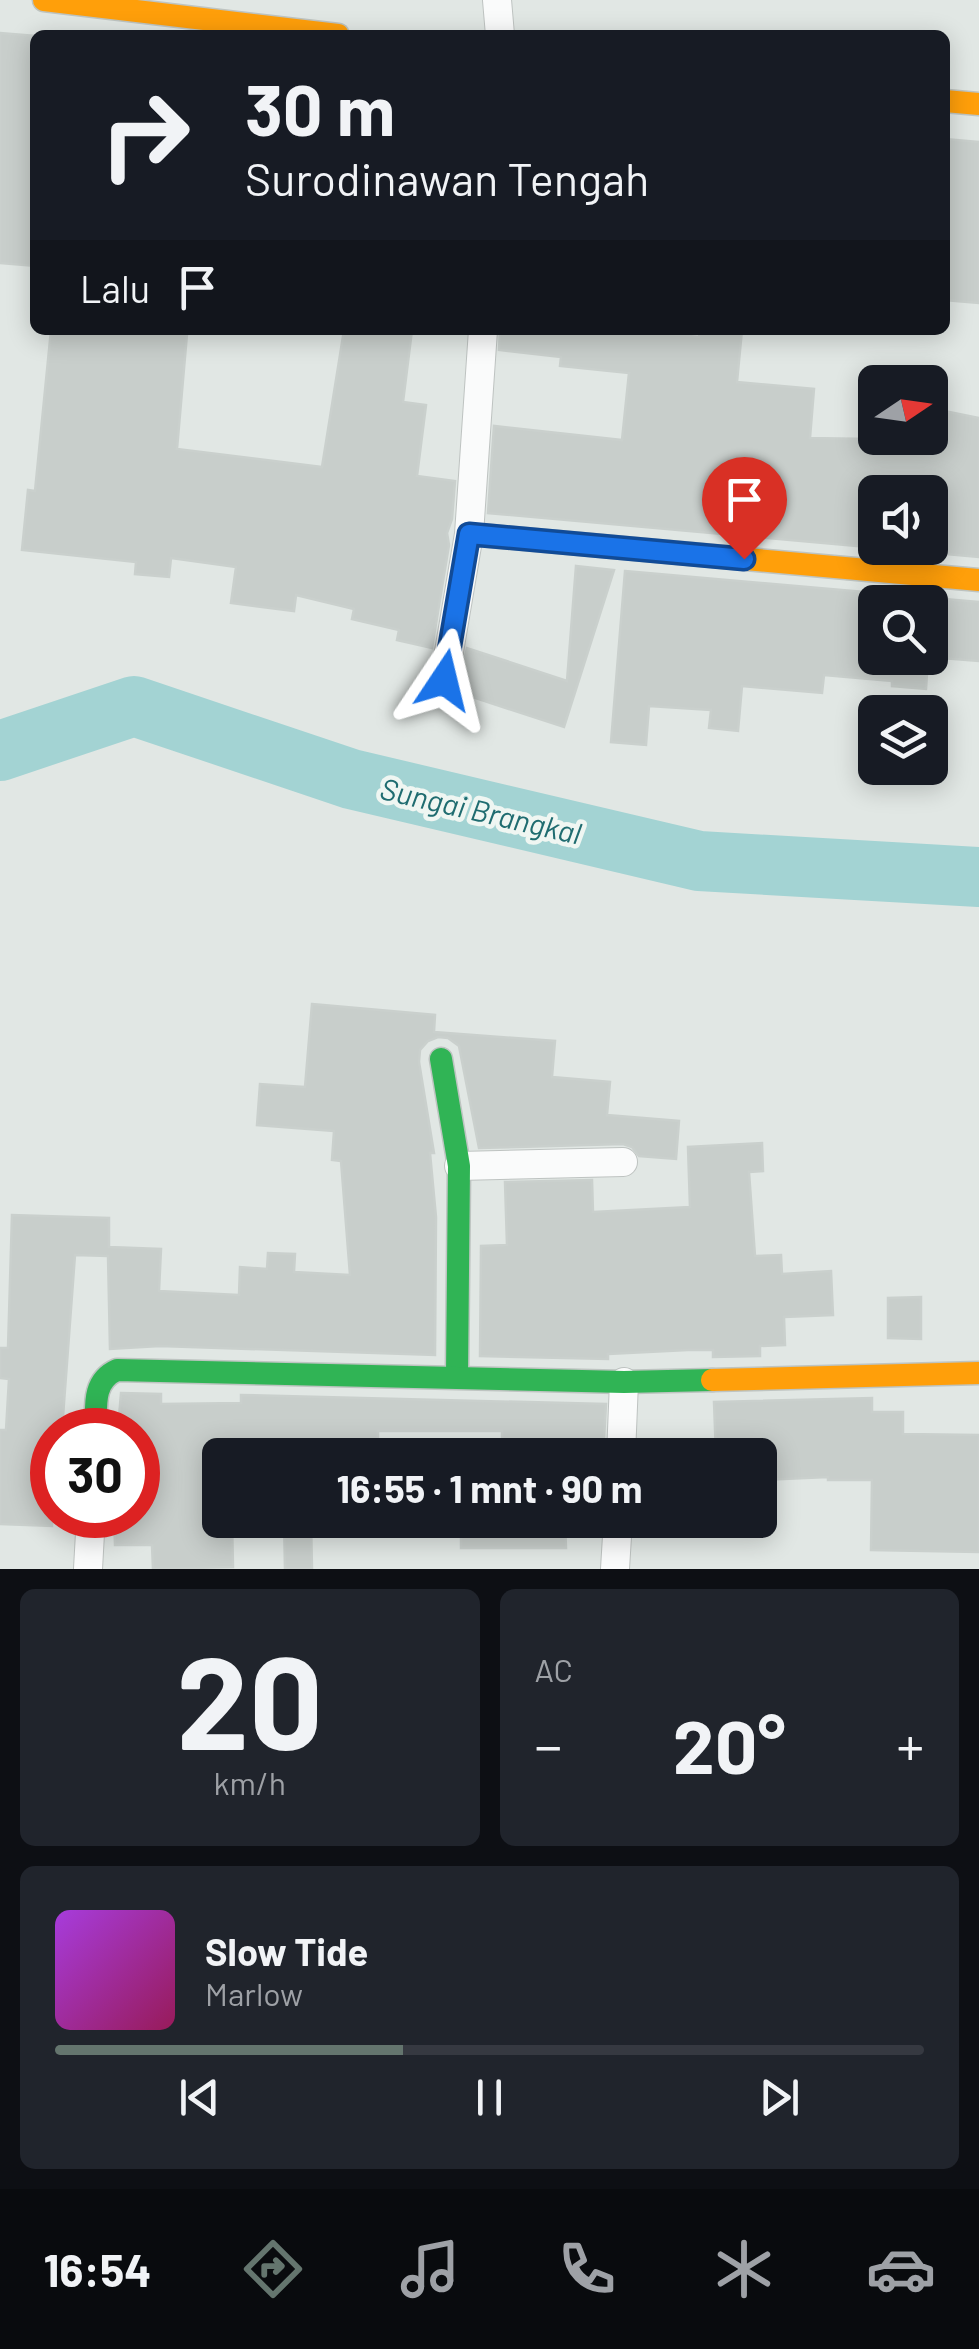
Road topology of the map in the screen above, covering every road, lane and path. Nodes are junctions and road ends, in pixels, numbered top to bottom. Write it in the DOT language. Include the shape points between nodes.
graph roads {
  1 [pos="44,0"];
  2 [pos="497,0"];
  3 [pos="296,30"];
  4 [pos="500,30"];
  5 [pos="950,101"];
  6 [pos="979,104"];
  7 [pos="483,335"];
  8 [pos="469,534"];
  9 [pos="979,580"];
  10 [pos="444,680"];
  11 [pos="440,1059"];
  12 [pos="624,1162"];
  13 [pos="459,1166"];
  14 [pos="979,1373"];
  15 [pos="457,1376"];
  16 [pos="624,1382"];
  17 [pos="97,1408"];
  18 [pos="621,1438"];
  19 [pos="90,1538"];
  20 [pos="617,1538"];
  21 [pos="88,1569"];
  22 [pos="615,1569"];
  1 -- 3 [label="street"];
  2 -- 4 [label="street"];
  5 -- 6 [label="street"];
  7 -- 8 [label="street"];
  8 -- 9 [label="street"];
  8 -- 10 [label="street"];
  11 -- 13 [label="street"];
  12 -- 13 [label="street"];
  13 -- 15 [label="street"];
  14 -- 16 [label="street"];
  15 -- 16 [label="street"];
  15 -- 17 [label="street" via="116,1370 98,1381"];
  16 -- 18 [label="street"];
  19 -- 21 [label="street"];
  20 -- 22 [label="street"];
}
